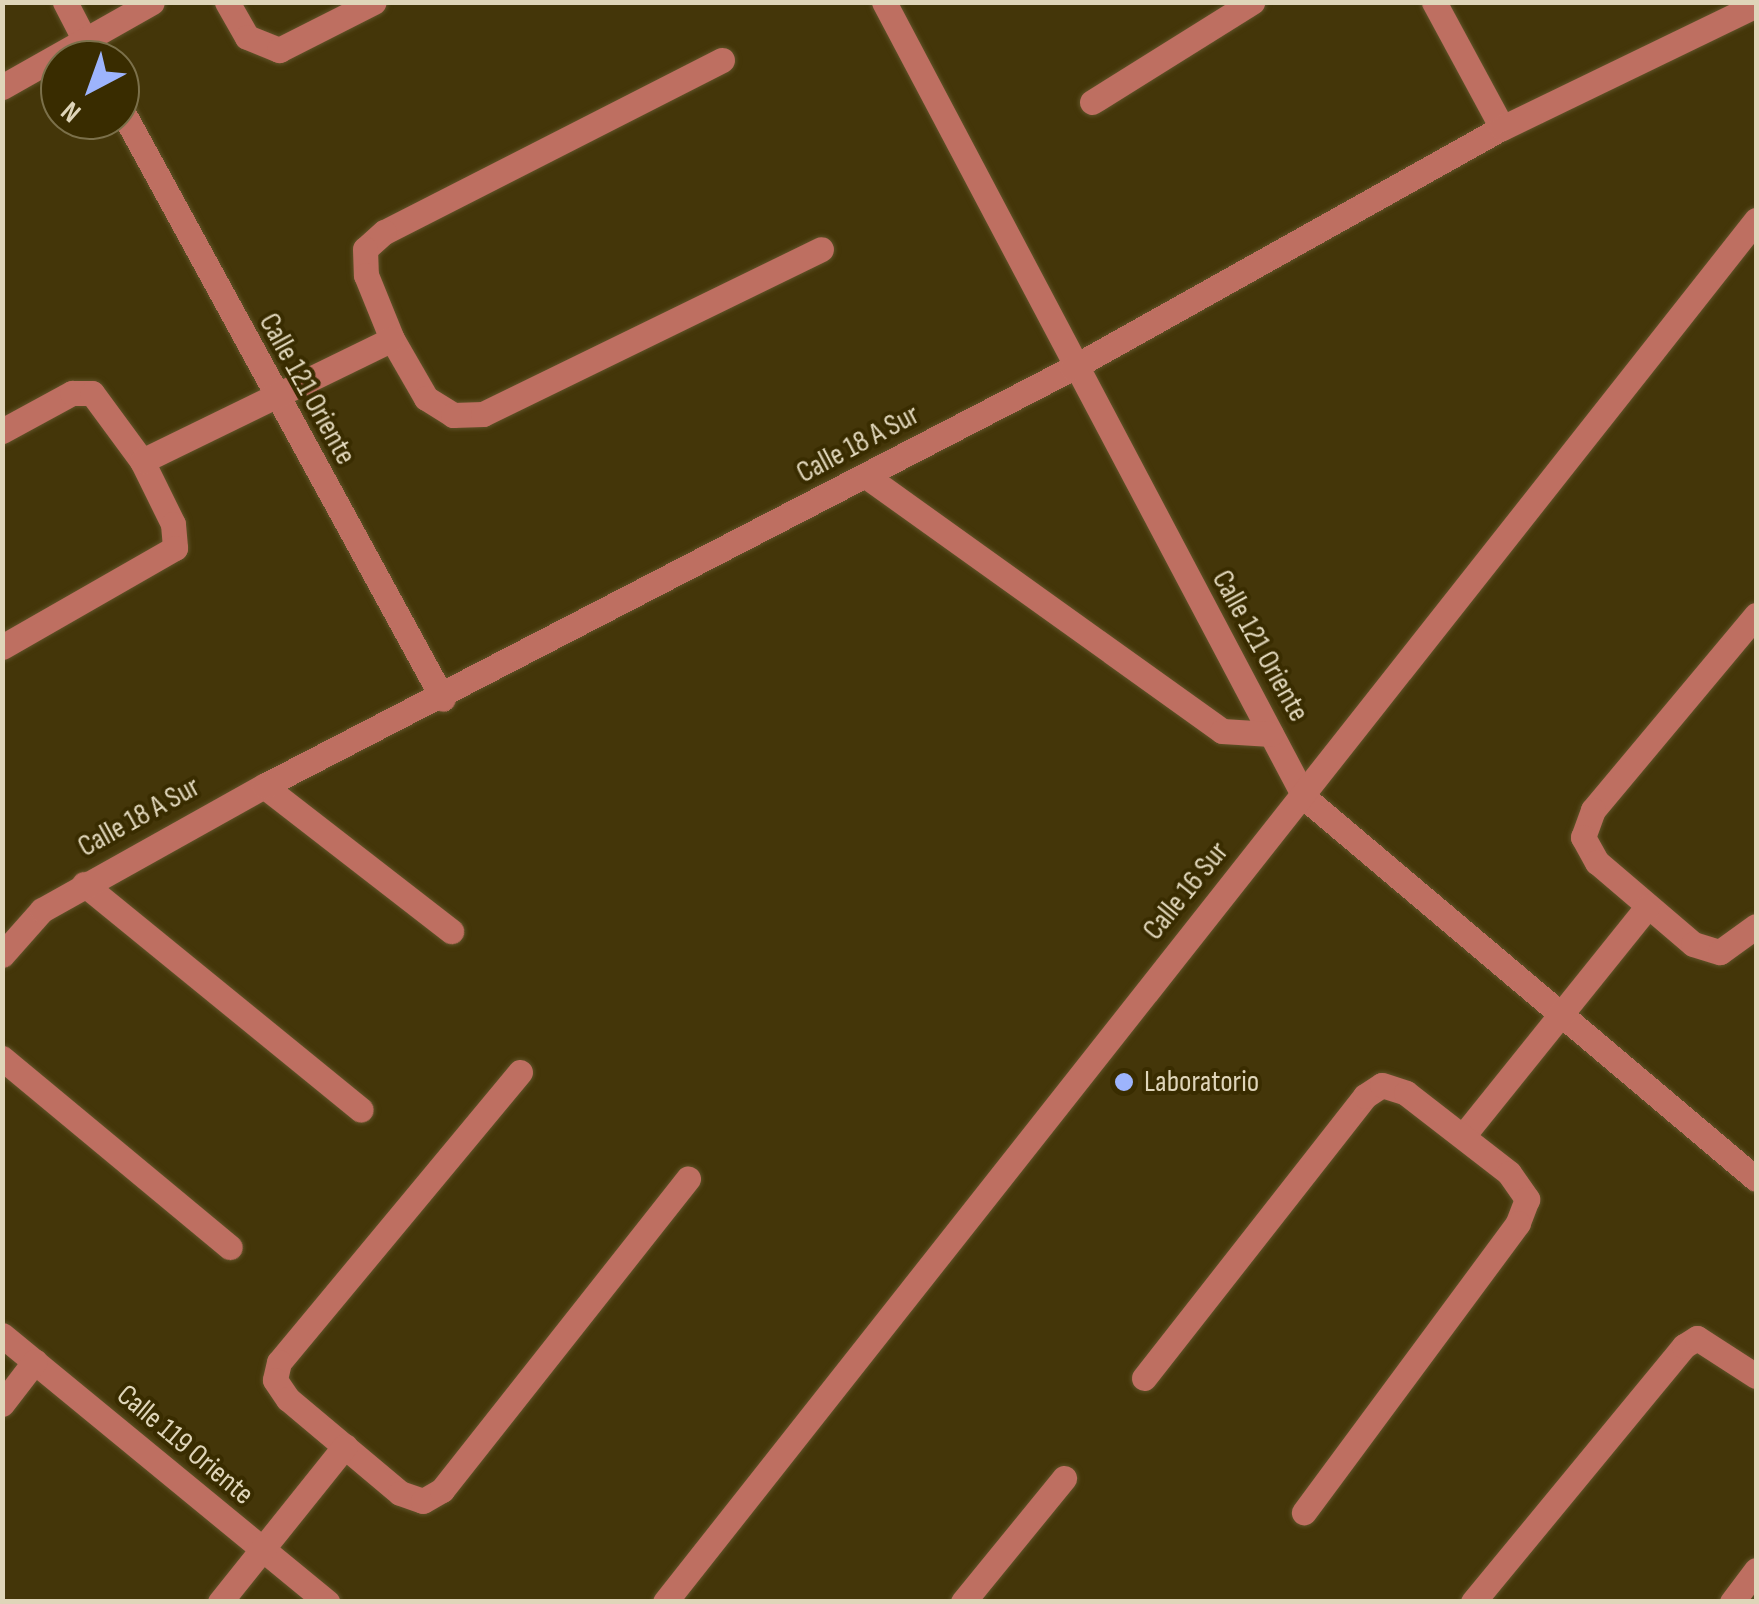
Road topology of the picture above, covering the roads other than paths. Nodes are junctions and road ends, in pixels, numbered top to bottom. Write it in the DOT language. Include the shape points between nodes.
graph roads {
  1 [pos="66,2"];
  2 [pos="152,2"];
  3 [pos="227,2"];
  4 [pos="374,2"];
  5 [pos="884,2"];
  6 [pos="1252,2"];
  7 [pos="1434,2"];
  8 [pos="1756,4"];
  9 [pos="85,40"];
  10 [pos="101,40"];
  11 [pos="722,60"];
  12 [pos="40,70"];
  13 [pos="2,87"];
  14 [pos="1092,102"];
  15 [pos="1502,128"];
  16 [pos="137,140"];
  17 [pos="1756,220"];
  18 [pos="821,249"];
  19 [pos="392,338"];
  20 [pos="1072,368"];
  21 [pos="272,394"];
  22 [pos="2,431"];
  23 [pos="142,460"];
  24 [pos="866,476"];
  25 [pos="1756,615"];
  26 [pos="2,647"];
  27 [pos="443,699"];
  28 [pos="1271,734"];
  29 [pos="264,786"];
  30 [pos="1305,798"];
  31 [pos="84,884"];
  32 [pos="1647,908"];
  33 [pos="42,910"];
  34 [pos="2,925"];
  35 [pos="1756,926"];
  36 [pos="451,931"];
  37 [pos="2,955"];
  38 [pos="1561,1021"];
  39 [pos="2,1058"];
  40 [pos="520,1072"];
  41 [pos="361,1110"];
  42 [pos="1462,1136"];
  43 [pos="688,1179"];
  44 [pos="1756,1179"];
  45 [pos="230,1246"];
  46 [pos="2,1336"];
  47 [pos="35,1360"];
  48 [pos="1756,1376"];
  49 [pos="1144,1378"];
  50 [pos="2,1404"];
  51 [pos="345,1446"];
  52 [pos="1064,1478"];
  53 [pos="1304,1512"];
  54 [pos="260,1551"];
  55 [pos="1756,1570"];
  56 [pos="220,1602"];
  57 [pos="327,1602"];
  58 [pos="665,1602"];
  59 [pos="963,1602"];
  60 [pos="1473,1602"];
  61 [pos="1732,1602"];
  1 -- 9 [label="street"];
  2 -- 10 [label="street"];
  3 -- 4 [label="street" via="247,37 279,50"];
  5 -- 20 [label="street, Calle 121 Oriente"];
  6 -- 14 [label="street"];
  7 -- 15 [label="street"];
  8 -- 15 [label="street, Calle 18 A Sur"];
  11 -- 19 [label="street" via="384,232 366,249 366,276"];
  12 -- 13 [label="street"];
  15 -- 20 [label="street, Calle 18 A Sur"];
  16 -- 21 [label="street, Calle 121 Oriente"];
  17 -- 30 [label="street, Calle 16 Sur"];
  18 -- 19 [label="street" via="482,414 452,415 426,398"];
  19 -- 21 [label="street"];
  20 -- 24 [label="street, Calle 18 A Sur"];
  20 -- 28 [label="street, Calle 121 Oriente"];
  21 -- 23 [label="street"];
  21 -- 27 [label="street, Calle 121 Oriente"];
  22 -- 23 [label="street" via="72,393 92,392"];
  23 -- 26 [label="street" via="173,524 175,548"];
  24 -- 27 [label="street, Calle 18 A Sur"];
  24 -- 28 [label="street" via="1222,731"];
  25 -- 32 [label="street" via="1583,837 1597,862"];
  27 -- 29 [label="street, Calle 18 A Sur"];
  28 -- 30 [label="street, Calle 121 Oriente"];
  29 -- 31 [label="street, Calle 18 A Sur"];
  29 -- 36 [label="street"];
  30 -- 38 [label="street, Calle 121 Oriente"];
  30 -- 58 [label="street, Calle 16 Sur"];
  31 -- 33 [label="street, Calle 18 A Sur"];
  31 -- 41 [label="street"];
  32 -- 35 [label="street" via="1720,952"];
  32 -- 38 [label="street"];
  33 -- 34 [label="street"];
  33 -- 37 [label="street, Calle 18 A Sur"];
  38 -- 42 [label="street"];
  38 -- 44 [label="street, Calle 121 Oriente"];
  39 -- 45 [label="street"];
  40 -- 51 [label="street" via="279,1362 275,1380 288,1399"];
  42 -- 49 [label="street" via="1406,1092 1382,1086 1364,1096"];
  42 -- 53 [label="street" via="1527,1199 1518,1223"];
  43 -- 51 [label="street" via="442,1490 423,1501 400,1493"];
  46 -- 47 [label="street, Calle 119 Oriente"];
  47 -- 50 [label="street"];
  47 -- 54 [label="street, Calle 119 Oriente"];
  48 -- 60 [label="street" via="1697,1338 1684,1346"];
  51 -- 54 [label="street"];
  52 -- 59 [label="street"];
  54 -- 56 [label="street"];
  54 -- 57 [label="street, Calle 119 Oriente"];
  55 -- 61 [label="street"];
}
